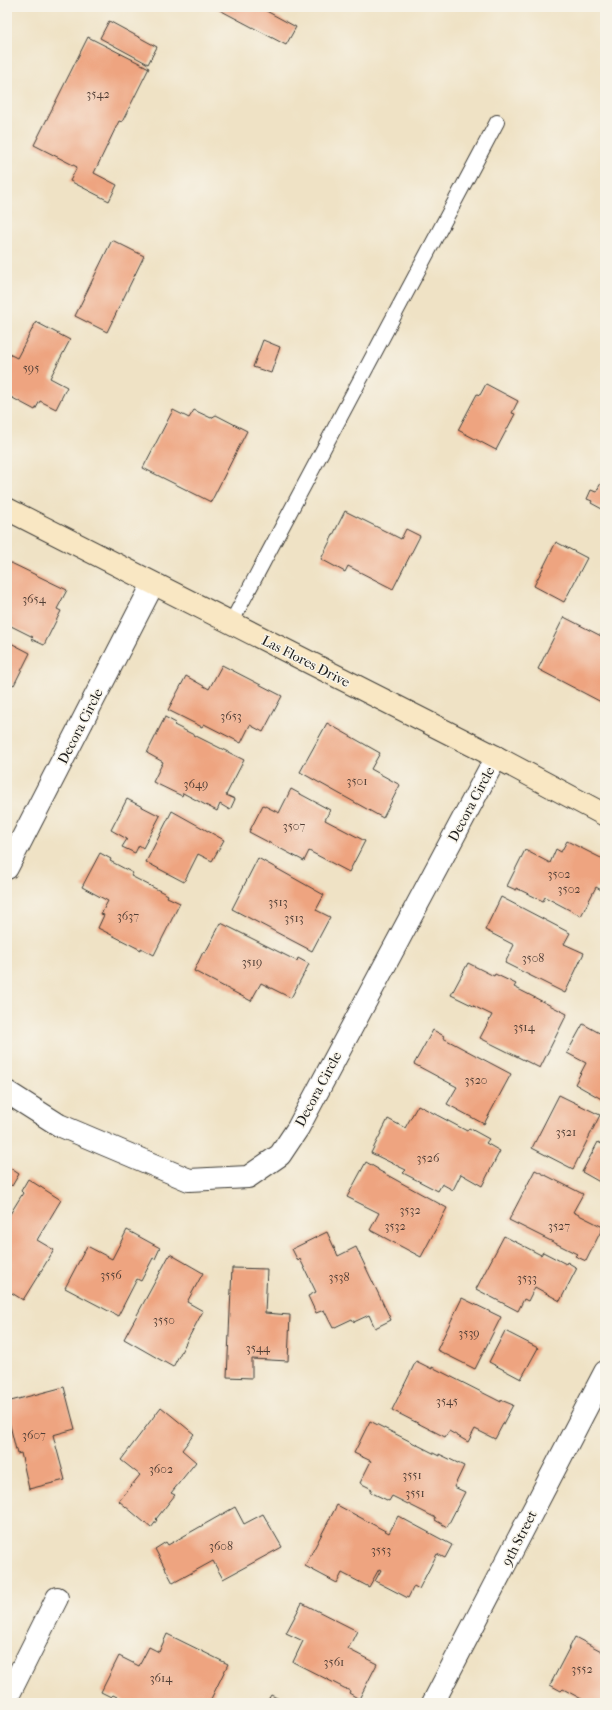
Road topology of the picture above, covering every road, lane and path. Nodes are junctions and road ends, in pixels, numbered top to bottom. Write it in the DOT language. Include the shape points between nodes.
graph roads {
  1 [pos="497,122"];
  2 [pos="7,509"];
  3 [pos="154,584"];
  4 [pos="231,623"];
  5 [pos="496,757"];
  6 [pos="605,814"];
  7 [pos="7,868"];
  8 [pos="7,1092"];
  9 [pos="605,1372"];
  10 [pos="57,1598"];
  11 [pos="7,1698"];
  12 [pos="438,1701"];
  1 -- 4 [label="lane"];
  2 -- 3 [label="street, Las Flores Drive"];
  3 -- 4 [label="street, Las Flores Drive"];
  3 -- 7 [label="street, Decora Circle"];
  4 -- 5 [label="street, Las Flores Drive"];
  5 -- 6 [label="street, Las Flores Drive"];
  5 -- 8 [label="street, Decora Circle" via="298,1128 280,1155 248,1177 189,1180 59,1125"];
  9 -- 12 [label="street, 9th Street"];
  10 -- 11 [label="street"];
}
